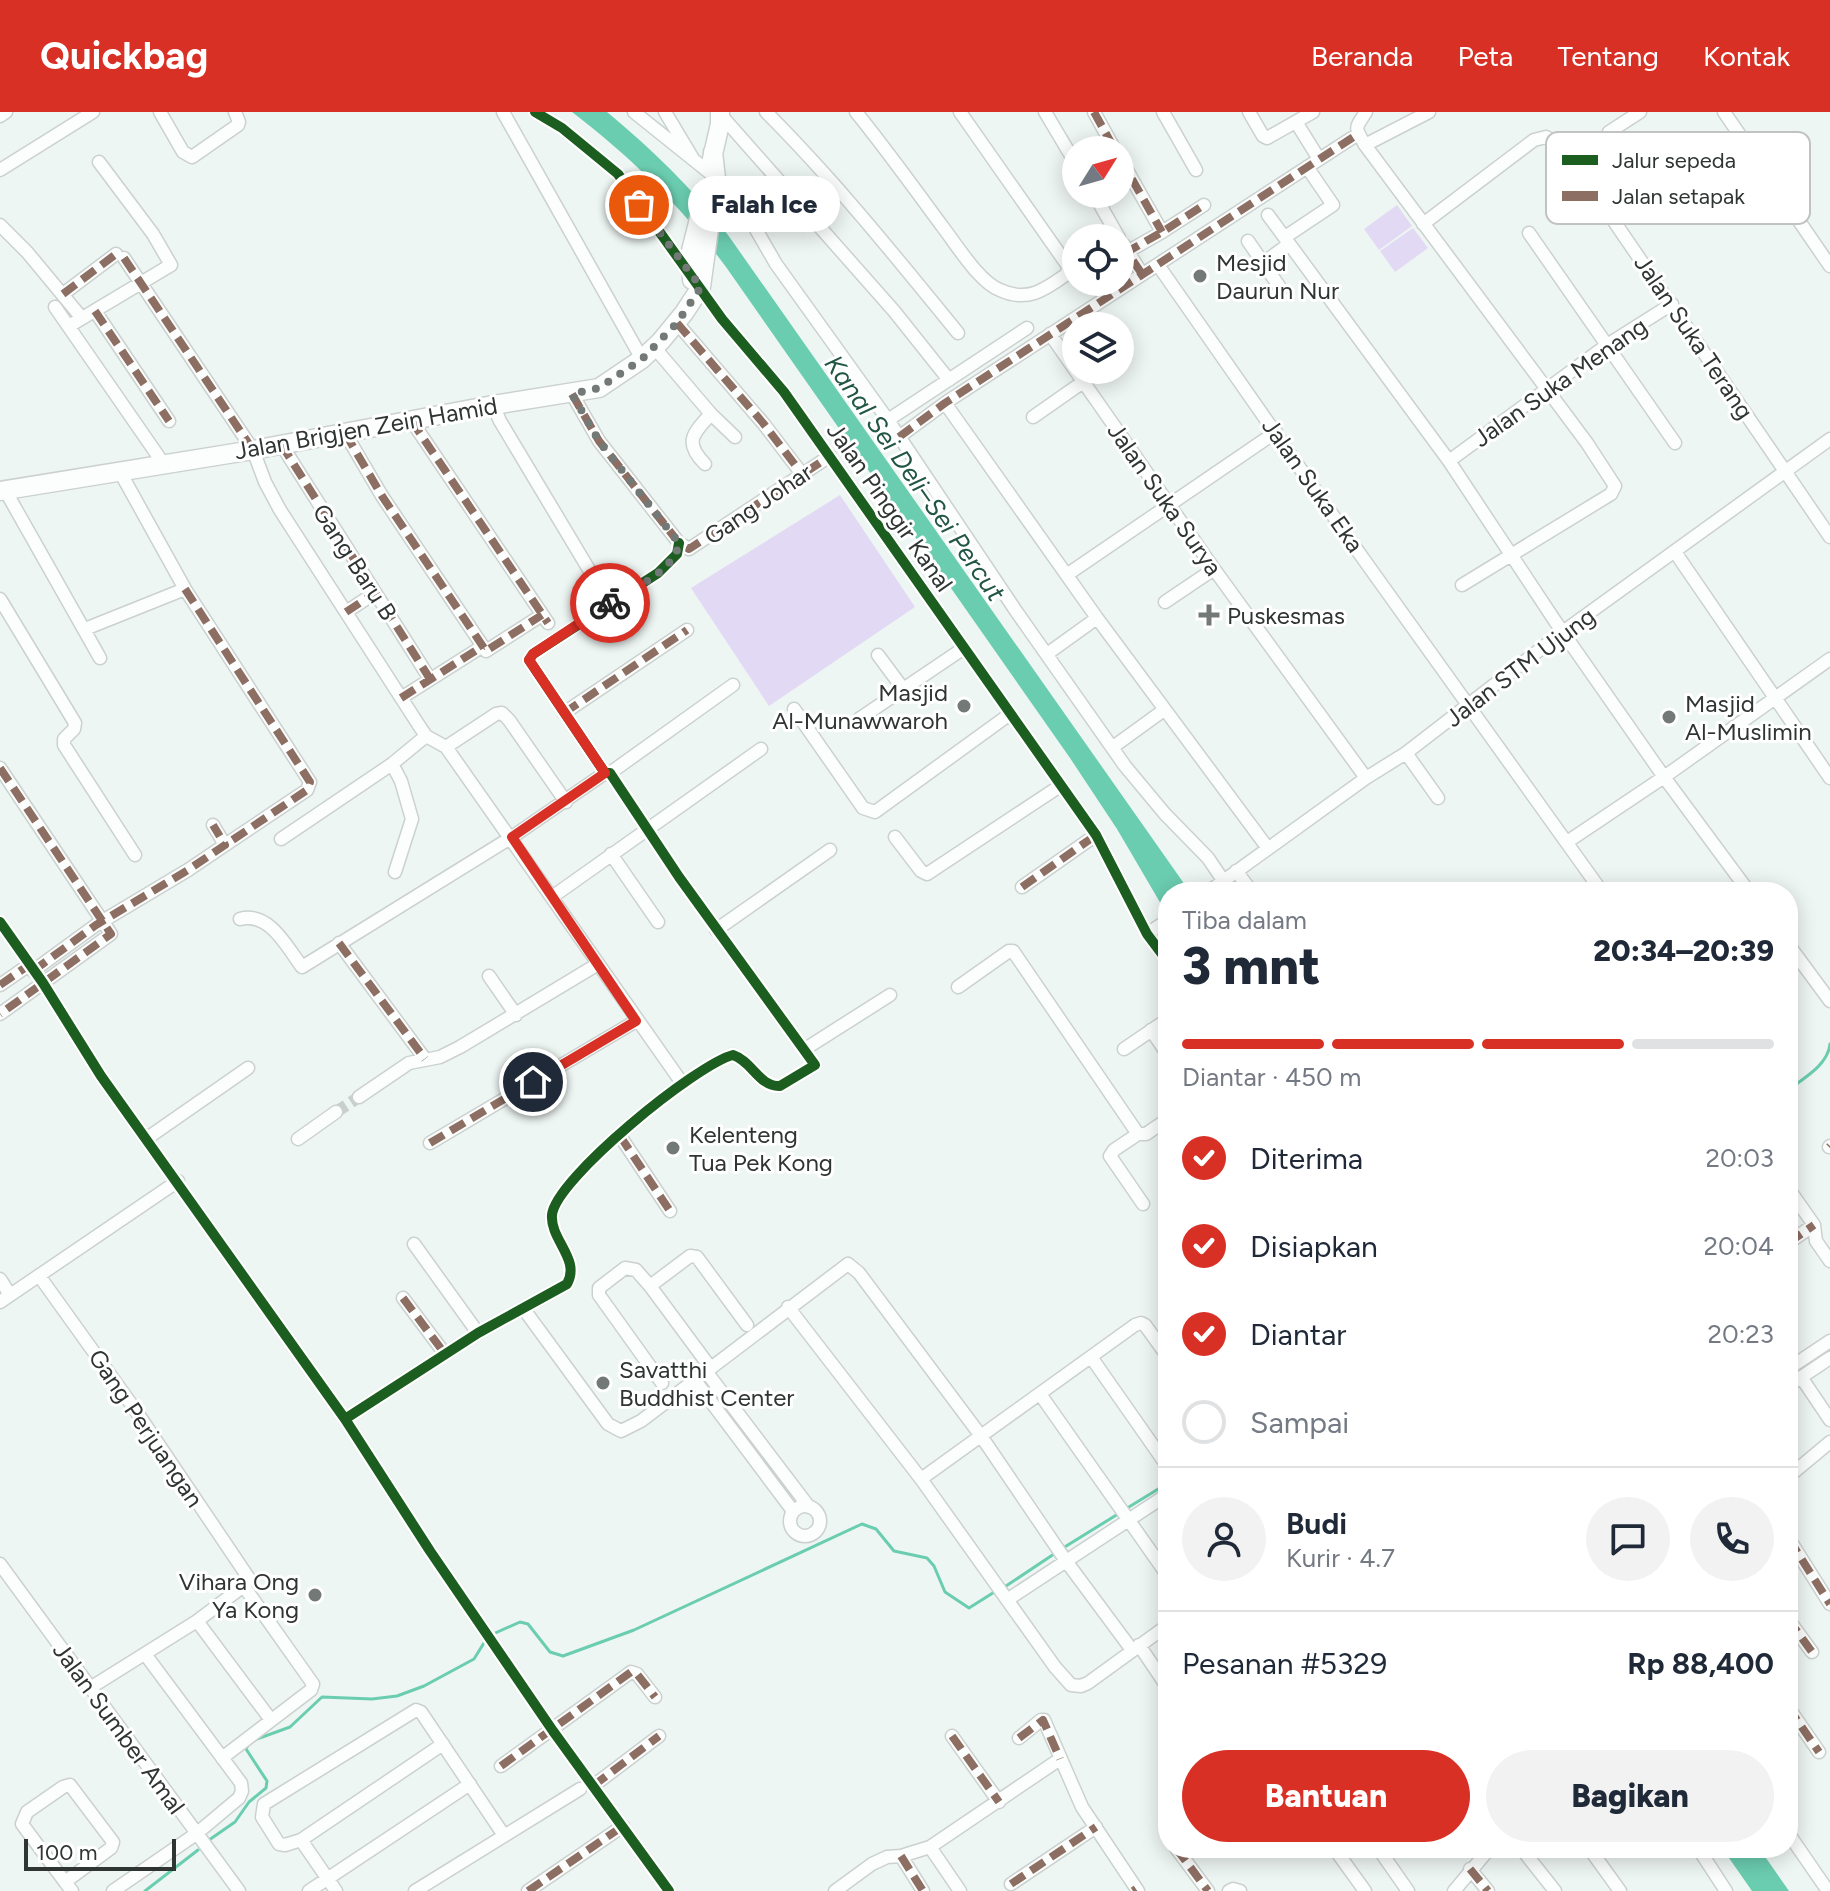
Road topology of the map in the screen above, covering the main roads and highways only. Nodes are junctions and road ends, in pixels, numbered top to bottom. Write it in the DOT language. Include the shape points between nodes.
graph roads {
  1 [pos="719,112"];
  2 [pos="2,490"];
  1 -- 2 [label="main road, Jalan Brigjen Zein Hamid" via="696,274 677,323 648,353 599,388"];
}
